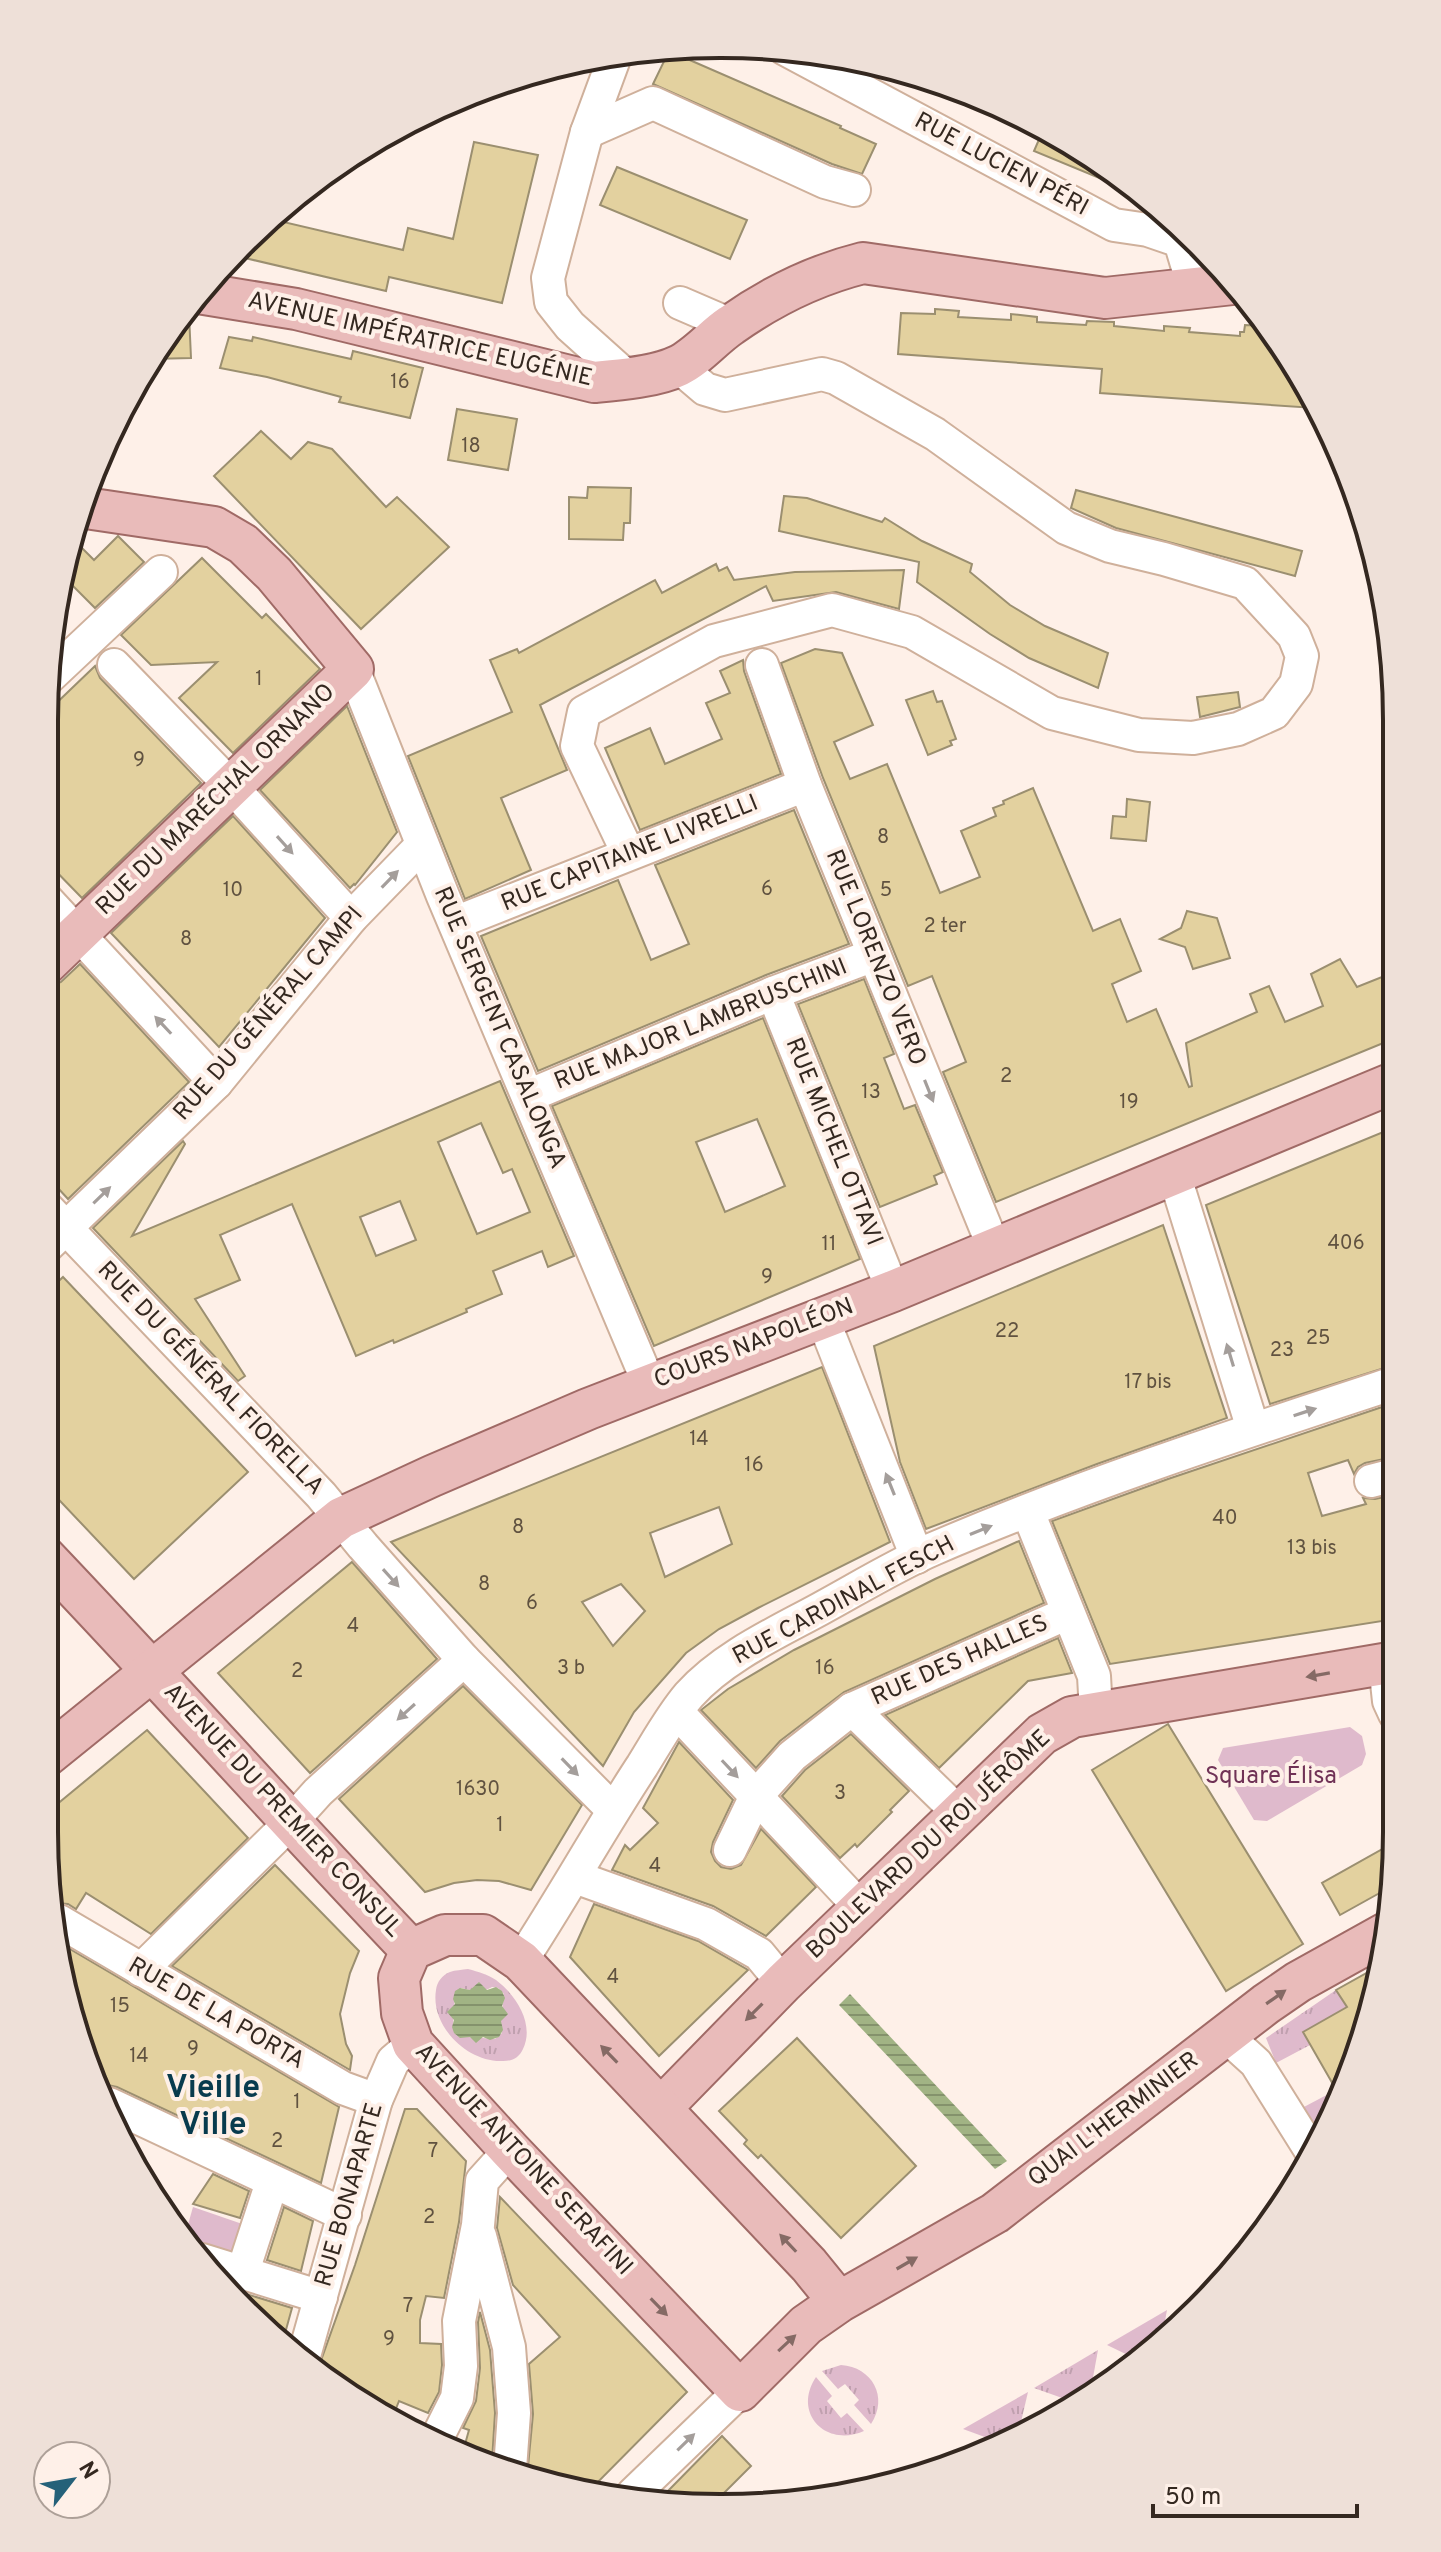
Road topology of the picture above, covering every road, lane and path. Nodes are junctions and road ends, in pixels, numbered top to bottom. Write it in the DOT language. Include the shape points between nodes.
graph roads {
  1 [pos="816,65"];
  2 [pos="611,68"];
  3 [pos="587,132"];
  4 [pos="854,190"];
  5 [pos="1176,240"];
  6 [pos="1181,245"];
  7 [pos="1220,285"];
  8 [pos="1194,288"];
  9 [pos="213,295"];
  10 [pos="680,303"];
  11 [pos="731,325"];
  12 [pos="678,366"];
  13 [pos="629,379"];
  14 [pos="93,509"];
  15 [pos="161,572"];
  16 [pos="114,665"];
  17 [pos="762,665"];
  18 [pos="60,666"];
  19 [pos="353,669"];
  20 [pos="805,785"];
  21 [pos="232,787"];
  22 [pos="422,845"];
  23 [pos="628,853"];
  24 [pos="58,911"];
  25 [pos="351,918"];
  26 [pos="455,923"];
  27 [pos="78,932"];
  28 [pos="58,952"];
  29 [pos="874,955"];
  30 [pos="773,993"];
  31 [pos="216,1083"];
  32 [pos="1383,1087"];
  33 [pos="528,1096"];
  34 [pos="1174,1174"];
  35 [pos="58,1223"];
  36 [pos="58,1234"];
  37 [pos="994,1248"];
  38 [pos="893,1291"];
  39 [pos="822,1317"];
  40 [pos="649,1384"];
  41 [pos="1383,1387"];
  42 [pos="1253,1429"];
  43 [pos="1028,1512"];
  44 [pos="341,1518"];
  45 [pos="917,1557"];
  46 [pos="58,1571"];
  47 [pos="1068,1613"];
  48 [pos="464,1660"];
  49 [pos="1383,1664"];
  50 [pos="154,1671"];
  51 [pos="852,1709"];
  52 [pos="677,1712"];
  53 [pos="1096,1712"];
  54 [pos="58,1747"];
  55 [pos="756,1796"];
  56 [pos="613,1810"];
  57 [pos="959,1813"];
  58 [pos="290,1823"];
  59 [pos="730,1850"];
  60 [pos="575,1877"];
  61 [pos="861,1908"];
  62 [pos="65,1925"];
  63 [pos="1373,1940"];
  64 [pos="411,1950"];
  65 [pos="521,1961"];
  66 [pos="141,1970"];
  67 [pos="783,1983"];
  68 [pos="1225,2035"];
  69 [pos="413,2044"];
  70 [pos="376,2100"];
  71 [pos="661,2108"];
  72 [pos="119,2109"];
  73 [pos="1306,2142"];
  74 [pos="510,2150"];
  75 [pos="272,2182"];
  76 [pos="345,2215"];
  77 [pos="478,2225"];
  78 [pos="219,2265"];
  79 [pos="243,2271"];
  80 [pos="321,2297"];
  81 [pos="839,2302"];
  82 [pos="306,2348"];
  83 [pos="740,2391"];
  84 [pos="440,2432"];
  85 [pos="511,2460"];
  86 [pos="639,2489"];
  1 -- 5 [label="street, RUE LUCIEN PÉRI" via="1114,225"];
  2 -- 3 [label="street"];
  3 -- 4 [label="street" via="653,103 825,182"];
  3 -- 13 [label="street" via="548,278 551,302"];
  6 -- 8 [label="street, RUE LUCIEN PÉRI"];
  7 -- 8 [label="main road, AVENUE IMPÉRATRICE EUGÉNIE"];
  8 -- 11 [label="main road, AVENUE IMPÉRATRICE EUGÉNIE" via="1105,298 863,263 782,292"];
  9 -- 13 [label="main road, AVENUE IMPÉRATRICE EUGÉNIE" via="296,309 594,382"];
  10 -- 11 [label="street"];
  11 -- 12 [label="main road, AVENUE IMPÉRATRICE EUGÉNIE"];
  12 -- 13 [label="main road, AVENUE IMPÉRATRICE EUGÉNIE"];
  12 -- 23 [label="street" via="705,389 725,395 822,374 836,378 935,434 1066,528 1110,546 1245,583 1294,636 1302,656 1296,684 1274,713 1238,729 1193,738 1139,735 1052,713 912,632 832,610 766,625 714,641 584,712 577,746"];
  14 -- 19 [label="main road" via="214,527 243,544"];
  15 -- 18 [label="street"];
  16 -- 21 [label="street"];
  17 -- 20 [label="street, RUE LORENZO VERO"];
  19 -- 21 [label="main road, RUE DU MARÉCHAL ORNANO"];
  19 -- 22 [label="street, RUE SERGENT CASALONGA"];
  20 -- 23 [label="street, RUE CAPITAINE LIVRELLI"];
  20 -- 29 [label="street, RUE LORENZO VERO"];
  21 -- 25 [label="street, one-way"];
  21 -- 27 [label="main road, RUE DU MARÉCHAL ORNANO"];
  25 -- 22 [label="street, RUE DU GÉNÉRAL CAMPI, one-way"];
  22 -- 26 [label="street, RUE SERGENT CASALONGA"];
  23 -- 26 [label="street, RUE CAPITAINE LIVRELLI"];
  24 -- 27 [label="street"];
  25 -- 31 [label="street, RUE DU GÉNÉRAL CAMPI"];
  26 -- 33 [label="street, RUE SERGENT CASALONGA"];
  27 -- 28 [label="main road, RUE DU MARÉCHAL ORNANO"];
  31 -- 27 [label="street, one-way"];
  29 -- 30 [label="street, RUE MAJOR LAMBRUSCHINI"];
  29 -- 37 [label="street, RUE LORENZO VERO, one-way"];
  30 -- 33 [label="street, RUE MAJOR LAMBRUSCHINI"];
  30 -- 38 [label="street, RUE MICHEL OTTAVI"];
  35 -- 31 [label="street, RUE DU GÉNÉRAL CAMPI, one-way"];
  32 -- 34 [label="main road, COURS NAPOLÉON"];
  33 -- 40 [label="street, RUE SERGENT CASALONGA"];
  34 -- 37 [label="main road, COURS NAPOLÉON"];
  42 -- 34 [label="street, one-way"];
  36 -- 44 [label="street, RUE DU GÉNÉRAL FIORELLA"];
  37 -- 38 [label="main road, COURS NAPOLÉON"];
  38 -- 39 [label="main road, COURS NAPOLÉON"];
  39 -- 40 [label="main road, COURS NAPOLÉON"];
  45 -- 39 [label="street, one-way"];
  40 -- 44 [label="main road, COURS NAPOLÉON"];
  42 -- 41 [label="street, RUE CARDINAL FESCH, one-way"];
  42 -- 43 [label="street, RUE CARDINAL FESCH"];
  45 -- 43 [label="street, RUE CARDINAL FESCH, one-way"];
  43 -- 47 [label="street"];
  44 -- 48 [label="street, RUE DU GÉNÉRAL FIORELLA, one-way"];
  44 -- 50 [label="main road, COURS NAPOLÉON"];
  45 -- 52 [label="street, RUE CARDINAL FESCH" via="722,1666 689,1694"];
  46 -- 50 [label="main road, AVENUE DU PREMIER CONSUL"];
  47 -- 51 [label="street, RUE DES HALLES"];
  47 -- 53 [label="street" via="1094,1676"];
  48 -- 56 [label="street, RUE DU GÉNÉRAL FIORELLA, one-way"];
  48 -- 58 [label="street, one-way"];
  49 -- 53 [label="main road, BOULEVARD DU ROI JÉRÔME, one-way"];
  50 -- 54 [label="main road, COURS NAPOLÉON"];
  50 -- 58 [label="main road, AVENUE DU PREMIER CONSUL"];
  51 -- 55 [label="street, RUE DES HALLES" via="792,1756"];
  51 -- 57 [label="street, RUE DES HALLES"];
  52 -- 55 [label="street, one-way"];
  52 -- 56 [label="street, RUE CARDINAL FESCH"];
  53 -- 57 [label="main road, BOULEVARD DU ROI JÉRÔME" via="1072,1717 1042,1734"];
  55 -- 59 [label="street, RUE DES HALLES"];
  55 -- 61 [label="street"];
  56 -- 60 [label="street, RUE CARDINAL FESCH"];
  57 -- 61 [label="main road, BOULEVARD DU ROI JÉRÔME"];
  58 -- 64 [label="main road, AVENUE DU PREMIER CONSUL"];
  58 -- 66 [label="street"];
  60 -- 65 [label="street, RUE CARDINAL FESCH"];
  60 -- 67 [label="street" via="706,1924 759,1954"];
  61 -- 67 [label="main road, BOULEVARD DU ROI JÉRÔME"];
  62 -- 66 [label="street, RUE DE LA PORTA"];
  68 -- 63 [label="main road, QUAI L'HERMINIER, one-way" via="1298,1982"];
  64 -- 65 [label="main road" via="445,1935 483,1935"];
  64 -- 69 [label="main road, AVENUE ANTOINE SERAFINI" via="399,1978 402,2013"];
  71 -- 65 [label="main road, one-way"];
  66 -- 70 [label="street, RUE DE LA PORTA" via="343,2088"];
  67 -- 71 [label="main road, BOULEVARD DU ROI JÉRÔME, one-way"];
  68 -- 73 [label="street" via="1256,2063"];
  81 -- 68 [label="main road, QUAI L'HERMINIER, one-way" via="995,2213"];
  69 -- 70 [label="street, RUE BONAPARTE" via="393,2061"];
  69 -- 74 [label="main road, AVENUE ANTOINE SERAFINI"];
  70 -- 76 [label="street, RUE BONAPARTE"];
  81 -- 71 [label="main road, one-way"];
  72 -- 75 [label="street"];
  74 -- 77 [label="street" via="482,2181"];
  74 -- 83 [label="main road, AVENUE ANTOINE SERAFINI, one-way"];
  75 -- 76 [label="street"];
  75 -- 79 [label="street"];
  76 -- 80 [label="street, RUE BONAPARTE"];
  77 -- 84 [label="street" via="459,2321 457,2398"];
  77 -- 85 [label="street" via="509,2347 514,2413"];
  78 -- 79 [label="street"];
  79 -- 80 [label="street"];
  80 -- 82 [label="street, RUE BONAPARTE"];
  83 -- 81 [label="main road, QUAI L'HERMINIER, one-way" via="806,2325"];
  86 -- 83 [label="street, one-way"];
}
